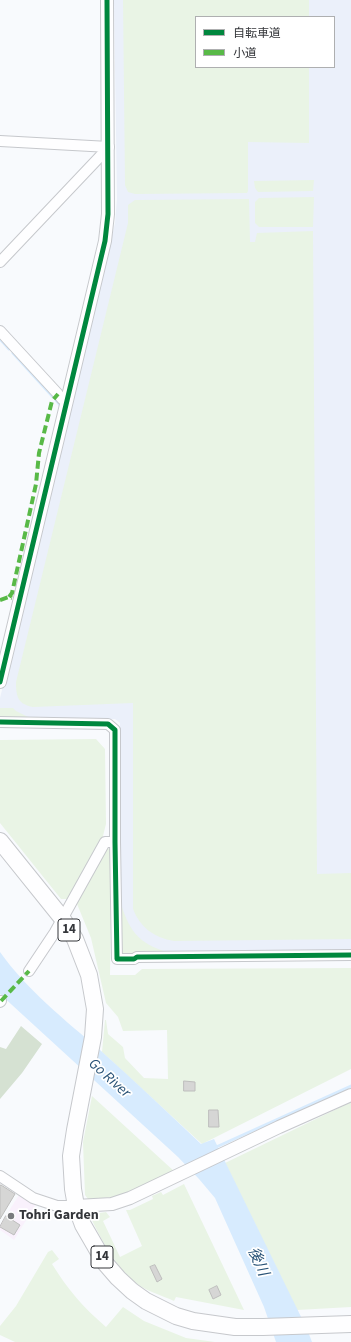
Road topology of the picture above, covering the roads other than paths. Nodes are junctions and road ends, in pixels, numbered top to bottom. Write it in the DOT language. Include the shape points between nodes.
graph roads {
  1 [pos="107,0"];
  2 [pos="0,141"];
  3 [pos="108,147"];
  4 [pos="0,262"];
  5 [pos="0,331"];
  6 [pos="67,400"];
  7 [pos="0,682"];
  8 [pos="0,722"];
  9 [pos="0,841"];
  10 [pos="114,842"];
  11 [pos="62,918"];
  12 [pos="351,955"];
  13 [pos="29,971"];
  14 [pos="351,1095"];
  15 [pos="0,1176"];
  16 [pos="76,1206"];
  17 [pos="351,1324"];
  1 -- 3 [label="street"];
  2 -- 3 [label="street"];
  3 -- 4 [label="street"];
  3 -- 6 [label="street" via="106,241"];
  5 -- 6 [label="street" via="62,399"];
  6 -- 7 [label="street"];
  8 -- 10 [label="street" via="108,724 114,730"];
  9 -- 11 [label="main road, 14"];
  10 -- 11 [label="street" via="105,842"];
  10 -- 12 [label="street" via="117,959"];
  11 -- 13 [label="street"];
  11 -- 16 [label="main road, 14" via="75,939 89,975 95,1009 93,1037 71,1156"];
  14 -- 16 [label="street" via="130,1198 112,1204"];
  15 -- 16 [label="street" via="33,1198 57,1206"];
  16 -- 17 [label="main road, 14" via="83,1225 105,1263 118,1278 146,1301 176,1316 235,1327"];
}
